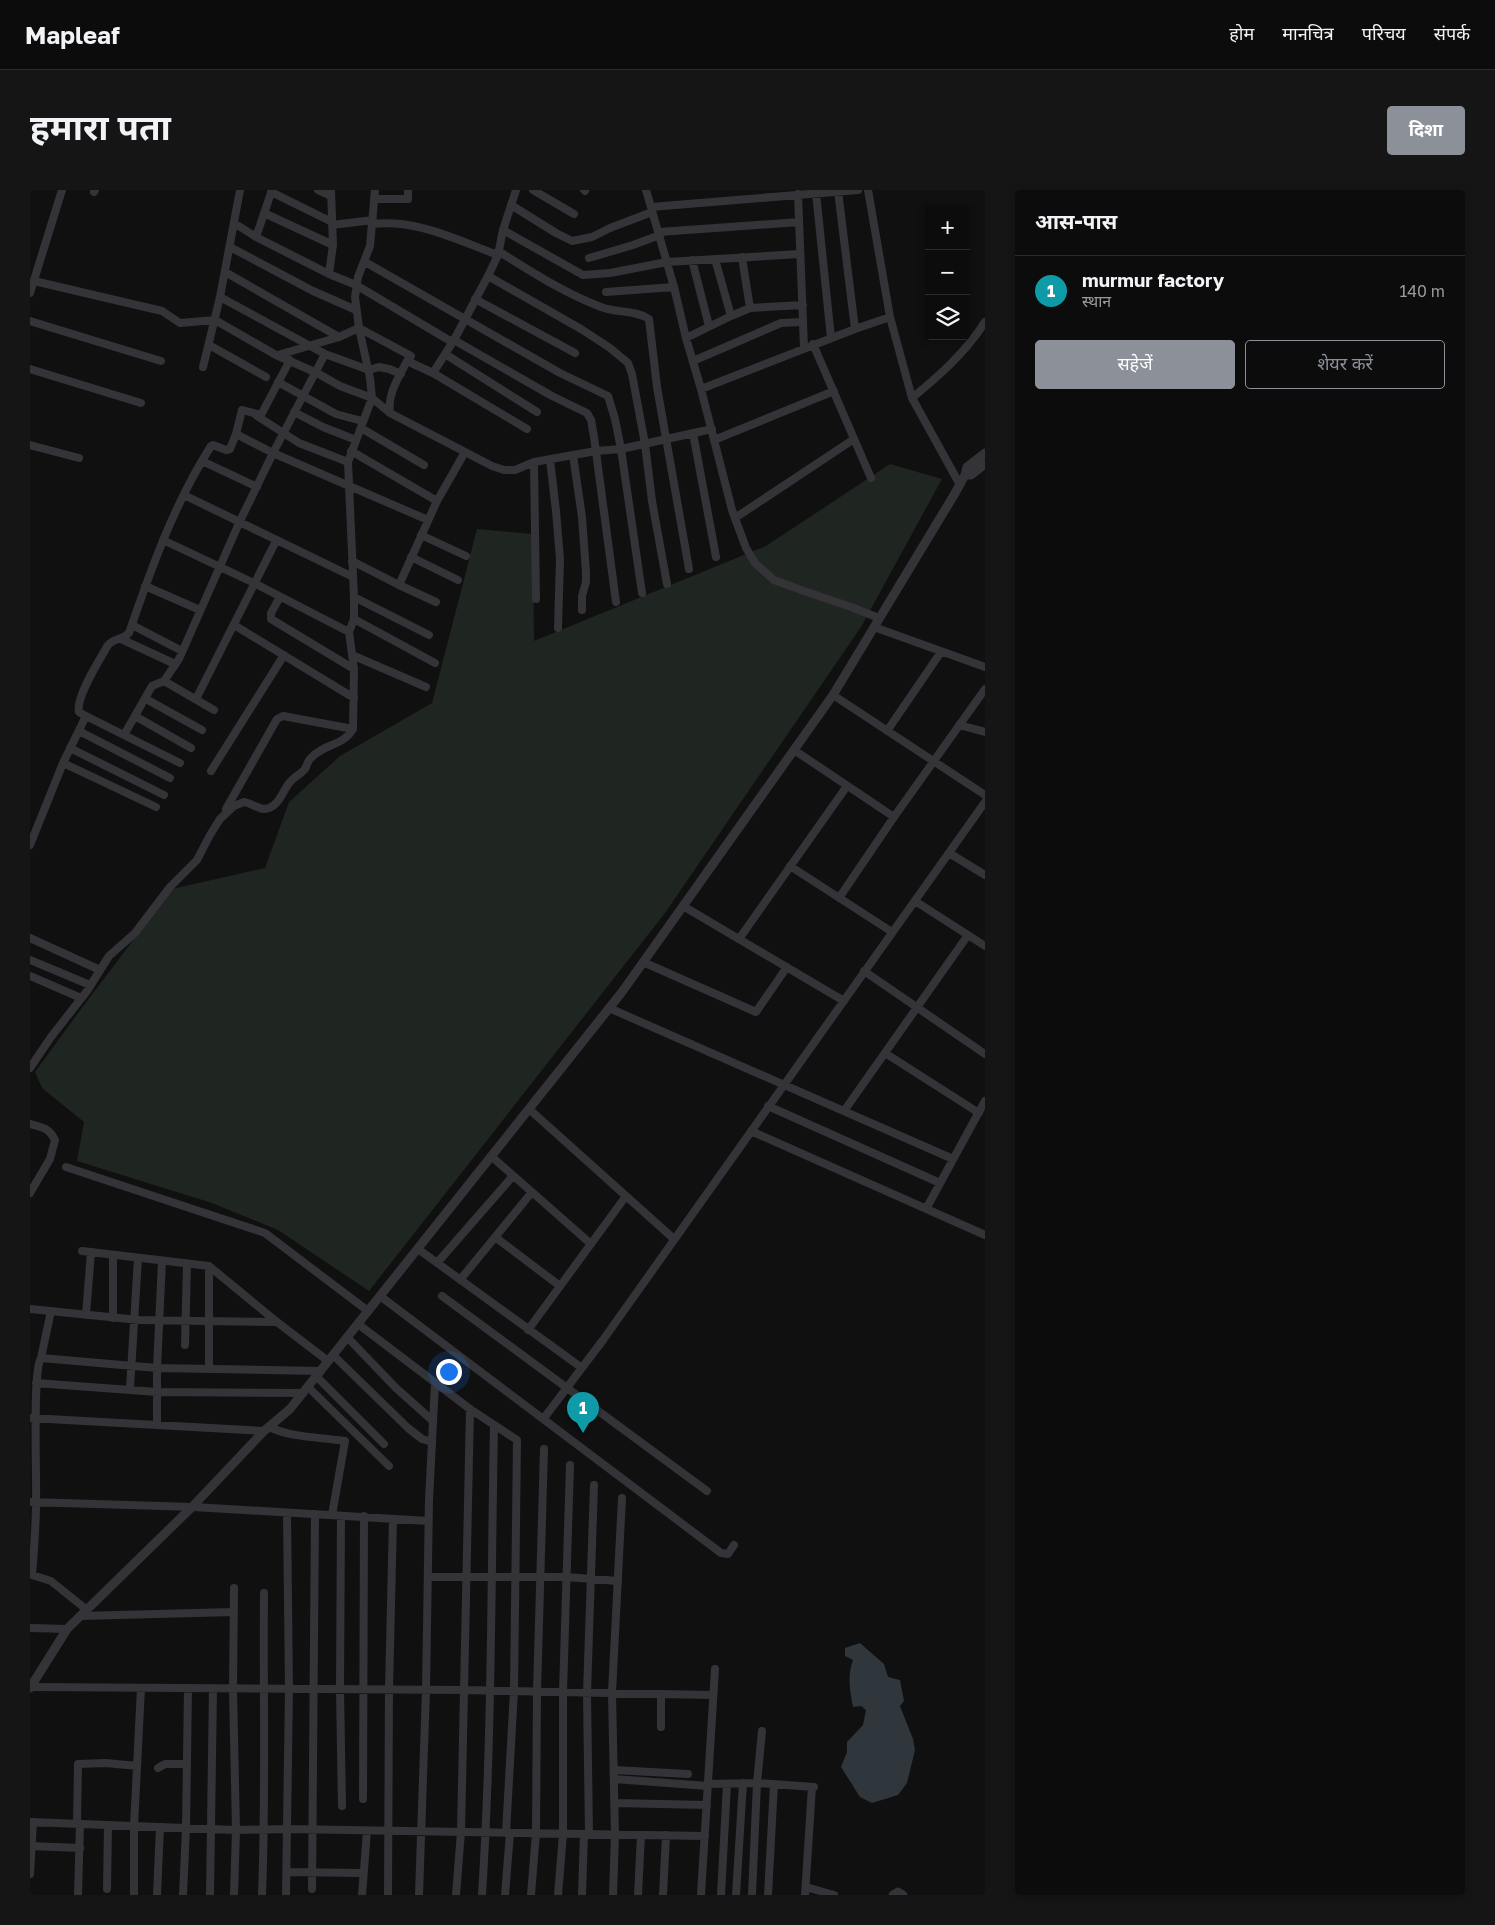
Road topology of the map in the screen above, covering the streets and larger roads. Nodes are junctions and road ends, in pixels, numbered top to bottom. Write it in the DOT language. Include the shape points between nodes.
graph roads {
  1 [pos="62,190"];
  2 [pos="240,190"];
  3 [pos="318,190"];
  4 [pos="375,190"];
  5 [pos="408,190"];
  6 [pos="516,190"];
  7 [pos="533,190"];
  8 [pos="646,190"];
  9 [pos="730,190"];
  10 [pos="858,190"];
  11 [pos="868,190"];
  12 [pos="272,191"];
  13 [pos="838,191"];
  14 [pos="331,193"];
  15 [pos="816,193"];
  16 [pos="798,194"];
  17 [pos="374,199"];
  18 [pos="731,200"];
  19 [pos="511,205"];
  20 [pos="652,209"];
  21 [pos="264,213"];
  22 [pos="574,214"];
  23 [pos="373,222"];
  24 [pos="799,222"];
  25 [pos="234,223"];
  26 [pos="332,223"];
  27 [pos="503,230"];
  28 [pos="659,234"];
  29 [pos="256,236"];
  30 [pos="333,245"];
  31 [pos="230,247"];
  32 [pos="498,253"];
  33 [pos="800,254"];
  34 [pos="742,257"];
  35 [pos="589,258"];
  36 [pos="715,259"];
  37 [pos="692,260"];
  38 [pos="365,262"];
  39 [pos="667,262"];
  40 [pos="225,272"];
  41 [pos="329,274"];
  42 [pos="488,276"];
  43 [pos="34,281"];
  44 [pos="356,285"];
  45 [pos="674,287"];
  46 [pos="606,292"];
  47 [pos="30,293"];
  48 [pos="220,297"];
  49 [pos="475,299"];
  50 [pos="802,304"];
  51 [pos="750,308"];
  52 [pos="356,310"];
  53 [pos="731,316"];
  54 [pos="890,318"];
  55 [pos="464,319"];
  56 [pos="215,320"];
  57 [pos="30,321"];
  58 [pos="803,322"];
  59 [pos="985,322"];
  60 [pos="709,326"];
  61 [pos="359,328"];
  62 [pos="855,329"];
  63 [pos="339,337"];
  64 [pos="686,338"];
  65 [pos="831,338"];
  66 [pos="453,341"];
  67 [pos="814,344"];
  68 [pos="209,345"];
  69 [pos="311,346"];
  70 [pos="804,348"];
  71 [pos="575,353"];
  72 [pos="325,354"];
  73 [pos="445,354"];
  74 [pos="276,355"];
  75 [pos="290,360"];
  76 [pos="161,361"];
  77 [pos="407,361"];
  78 [pos="693,361"];
  79 [pos="203,367"];
  80 [pos="30,369"];
  81 [pos="369,370"];
  82 [pos="316,373"];
  83 [pos="433,373"];
  84 [pos="401,374"];
  85 [pos="266,377"];
  86 [pos="278,382"];
  87 [pos="701,389"];
  88 [pos="834,391"];
  89 [pos="304,395"];
  90 [pos="372,398"];
  91 [pos="912,398"];
  92 [pos="141,403"];
  93 [pos="294,412"];
  94 [pos="537,412"];
  95 [pos="390,413"];
  96 [pos="257,416"];
  97 [pos="362,424"];
  98 [pos="528,429"];
  99 [pos="712,429"];
  100 [pos="283,433"];
  101 [pos="693,433"];
  102 [pos="236,434"];
  103 [pos="854,439"];
  104 [pos="356,440"];
  105 [pos="666,440"];
  106 [pos="714,440"];
  107 [pos="645,444"];
  108 [pos="30,445"];
  109 [pos="621,449"];
  110 [pos="351,451"];
  111 [pos="596,451"];
  112 [pos="465,452"];
  113 [pos="985,452"];
  114 [pos="273,453"];
  115 [pos="573,454"];
  116 [pos="79,458"];
  117 [pos="550,460"];
  118 [pos="202,461"];
  119 [pos="348,462"];
  120 [pos="534,462"];
  121 [pos="985,464"];
  122 [pos="424,465"];
  123 [pos="871,478"];
  124 [pos="962,479"];
  125 [pos="349,486"];
  126 [pos="257,487"];
  127 [pos="184,495"];
  128 [pos="438,501"];
  129 [pos="735,518"];
  130 [pos="428,520"];
  131 [pos="240,521"];
  132 [pos="420,535"];
  133 [pos="163,540"];
  134 [pos="276,541"];
  135 [pos="466,556"];
  136 [pos="411,557"];
  137 [pos="716,557"];
  138 [pos="352,561"];
  139 [pos="218,566"];
  140 [pos="689,569"];
  141 [pos="353,577"];
  142 [pos="458,580"];
  143 [pos="254,583"];
  144 [pos="667,584"];
  145 [pos="399,585"];
  146 [pos="145,586"];
  147 [pos="642,593"];
  148 [pos="280,597"];
  149 [pos="354,597"];
  150 [pos="536,599"];
  151 [pos="436,602"];
  152 [pos="616,602"];
  153 [pos="200,610"];
  154 [pos="582,610"];
  155 [pos="879,618"];
  156 [pos="354,619"];
  157 [pos="132,625"];
  158 [pos="234,625"];
  159 [pos="874,627"];
  160 [pos="558,628"];
  161 [pos="350,632"];
  162 [pos="429,635"];
  163 [pos="121,639"];
  164 [pos="182,651"];
  165 [pos="941,652"];
  166 [pos="352,655"];
  167 [pos="284,656"];
  168 [pos="435,663"];
  169 [pos="175,664"];
  170 [pos="985,667"];
  171 [pos="354,669"];
  172 [pos="164,681"];
  173 [pos="426,687"];
  174 [pos="985,689"];
  175 [pos="833,695"];
  176 [pos="354,698"];
  177 [pos="146,699"];
  178 [pos="196,699"];
  179 [pos="214,710"];
  180 [pos="84,715"];
  181 [pos="135,716"];
  182 [pos="960,725"];
  183 [pos="353,729"];
  184 [pos="202,730"];
  185 [pos="79,731"];
  186 [pos="887,731"];
  187 [pos="985,732"];
  188 [pos="124,735"];
  189 [pos="70,748"];
  190 [pos="190,748"];
  191 [pos="794,750"];
  192 [pos="933,761"];
  193 [pos="63,762"];
  194 [pos="180,763"];
  195 [pos="211,771"];
  196 [pos="170,778"];
  197 [pos="847,786"];
  198 [pos="985,795"];
  199 [pos="164,796"];
  200 [pos="985,802"];
  201 [pos="156,808"];
  202 [pos="894,817"];
  203 [pos="220,819"];
  204 [pos="30,845"];
  205 [pos="949,853"];
  206 [pos="790,866"];
  207 [pos="985,875"];
  208 [pos="839,898"];
  209 [pos="915,901"];
  210 [pos="683,906"];
  211 [pos="892,932"];
  212 [pos="968,935"];
  213 [pos="30,938"];
  214 [pos="739,939"];
  215 [pos="985,946"];
  216 [pos="30,960"];
  217 [pos="643,962"];
  218 [pos="787,967"];
  219 [pos="100,970"];
  220 [pos="864,971"];
  221 [pos="30,976"];
  222 [pos="90,985"];
  223 [pos="81,998"];
  224 [pos="844,1001"];
  225 [pos="609,1008"];
  226 [pos="918,1008"];
  227 [pos="885,1053"];
  228 [pos="985,1054"];
  229 [pos="30,1068"];
  230 [pos="783,1085"];
  231 [pos="985,1101"];
  232 [pos="768,1106"];
  233 [pos="529,1109"];
  234 [pos="844,1111"];
  235 [pos="979,1113"];
  236 [pos="30,1124"];
  237 [pos="751,1131"];
  238 [pos="491,1156"];
  239 [pos="953,1159"];
  240 [pos="66,1168"];
  241 [pos="513,1176"];
  242 [pos="940,1183"];
  243 [pos="532,1192"];
  244 [pos="30,1193"];
  245 [pos="626,1196"];
  246 [pos="926,1209"];
  247 [pos="985,1235"];
  248 [pos="495,1237"];
  249 [pos="674,1240"];
  250 [pos="590,1244"];
  251 [pos="418,1249"];
  252 [pos="82,1251"];
  253 [pos="91,1252"];
  254 [pos="113,1255"];
  255 [pos="138,1258"];
  256 [pos="162,1261"];
  257 [pos="437,1263"];
  258 [pos="187,1264"];
  259 [pos="209,1266"];
  260 [pos="460,1280"];
  261 [pos="560,1286"];
  262 [pos="380,1296"];
  263 [pos="442,1296"];
  264 [pos="30,1309"];
  265 [pos="51,1311"];
  266 [pos="368,1311"];
  267 [pos="86,1315"];
  268 [pos="113,1318"];
  269 [pos="133,1320"];
  270 [pos="159,1321"];
  271 [pos="186,1321"];
  272 [pos="210,1321"];
  273 [pos="277,1322"];
  274 [pos="358,1324"];
  275 [pos="528,1330"];
  276 [pos="347,1338"];
  277 [pos="185,1345"];
  278 [pos="41,1358"];
  279 [pos="331,1358"];
  280 [pos="131,1366"];
  281 [pos="157,1368"];
  282 [pos="582,1368"];
  283 [pos="209,1369"];
  284 [pos="319,1374"];
  285 [pos="36,1383"];
  286 [pos="435,1383"];
  287 [pos="130,1388"];
  288 [pos="566,1388"];
  289 [pos="305,1390"];
  290 [pos="157,1392"];
  291 [pos="470,1410"];
  292 [pos="33,1418"];
  293 [pos="544,1418"];
  294 [pos="433,1421"];
  295 [pos="157,1425"];
  296 [pos="494,1425"];
  297 [pos="267,1429"];
  298 [pos="432,1442"];
  299 [pos="384,1444"];
  300 [pos="544,1449"];
  301 [pos="570,1465"];
  302 [pos="389,1466"];
  303 [pos="594,1485"];
  304 [pos="707,1491"];
  305 [pos="622,1498"];
  306 [pos="33,1502"];
  307 [pos="192,1507"];
  308 [pos="287,1513"];
  309 [pos="315,1514"];
  310 [pos="332,1515"];
  311 [pos="341,1516"];
  312 [pos="364,1517"];
  313 [pos="393,1519"];
  314 [pos="428,1522"];
  315 [pos="734,1545"];
  316 [pos="428,1576"];
  317 [pos="465,1576"];
  318 [pos="516,1577"];
  319 [pos="540,1577"];
  320 [pos="567,1577"];
  321 [pos="491,1578"];
  322 [pos="591,1578"];
  323 [pos="618,1581"];
  324 [pos="234,1588"];
  325 [pos="264,1593"];
  326 [pos="234,1612"];
  327 [pos="83,1613"];
  328 [pos="30,1628"];
  329 [pos="67,1629"];
  330 [pos="715,1669"];
  331 [pos="30,1688"];
  332 [pos="141,1688"];
  333 [pos="188,1688"];
  334 [pos="213,1688"];
  335 [pos="233,1689"];
  336 [pos="263,1689"];
  337 [pos="289,1689"];
  338 [pos="315,1689"];
  339 [pos="340,1690"];
  340 [pos="364,1690"];
  341 [pos="389,1690"];
  342 [pos="426,1690"];
  343 [pos="463,1690"];
  344 [pos="491,1691"];
  345 [pos="514,1691"];
  346 [pos="537,1692"];
  347 [pos="564,1692"];
  348 [pos="587,1692"];
  349 [pos="612,1693"];
  350 [pos="661,1694"];
  351 [pos="713,1695"];
  352 [pos="661,1727"];
  353 [pos="762,1731"];
  354 [pos="187,1764"];
  355 [pos="137,1766"];
  356 [pos="158,1768"];
  357 [pos="614,1770"];
  358 [pos="688,1774"];
  359 [pos="614,1779"];
  360 [pos="757,1782"];
  361 [pos="743,1783"];
  362 [pos="727,1784"];
  363 [pos="774,1784"];
  364 [pos="708,1785"];
  365 [pos="363,1799"];
  366 [pos="615,1803"];
  367 [pos="707,1805"];
  368 [pos="342,1806"];
  369 [pos="31,1822"];
  370 [pos="80,1824"];
  371 [pos="108,1825"];
  372 [pos="134,1826"];
  373 [pos="160,1827"];
  374 [pos="186,1828"];
  375 [pos="210,1829"];
  376 [pos="288,1829"];
  377 [pos="236,1830"];
  378 [pos="264,1830"];
  379 [pos="313,1831"];
  380 [pos="367,1831"];
  381 [pos="389,1831"];
  382 [pos="420,1832"];
  383 [pos="461,1832"];
  384 [pos="486,1833"];
  385 [pos="508,1833"];
  386 [pos="536,1833"];
  387 [pos="562,1834"];
  388 [pos="587,1834"];
  389 [pos="616,1834"];
  390 [pos="641,1835"];
  391 [pos="666,1835"];
  392 [pos="705,1836"];
  393 [pos="31,1846"];
  394 [pos="80,1848"];
  395 [pos="287,1872"];
  396 [pos="312,1873"];
  397 [pos="362,1873"];
  398 [pos="30,1874"];
  399 [pos="107,1889"];
  400 [pos="312,1889"];
  401 [pos="806,1891"];
  402 [pos="78,1895"];
  403 [pos="134,1895"];
  404 [pos="157,1895"];
  405 [pos="183,1895"];
  406 [pos="210,1895"];
  407 [pos="234,1895"];
  408 [pos="262,1895"];
  409 [pos="286,1895"];
  410 [pos="362,1895"];
  411 [pos="388,1895"];
  412 [pos="419,1895"];
  413 [pos="456,1895"];
  414 [pos="482,1895"];
  415 [pos="505,1895"];
  416 [pos="531,1895"];
  417 [pos="558,1895"];
  418 [pos="582,1895"];
  419 [pos="613,1895"];
  420 [pos="638,1895"];
  421 [pos="663,1895"];
  422 [pos="700,1895"];
  423 [pos="722,1895"];
  424 [pos="736,1895"];
  425 [pos="752,1895"];
  426 [pos="768,1895"];
  427 [pos="834,1895"];
  428 [pos="893,1895"];
  429 [pos="903,1895"];
  1 -- 43 [label="street"];
  2 -- 25 [label="street"];
  3 -- 14 [label="street"];
  4 -- 17 [label="street"];
  5 -- 17 [label="street" via="408,199"];
  6 -- 19 [label="street"];
  7 -- 22 [label="street"];
  8 -- 20 [label="street"];
  9 -- 18 [label="street"];
  10 -- 13 [label="street"];
  11 -- 54 [label="street"];
  12 -- 21 [label="street"];
  12 -- 26 [label="street"];
  13 -- 15 [label="street"];
  13 -- 62 [label="street"];
  14 -- 26 [label="street"];
  15 -- 16 [label="street"];
  15 -- 65 [label="street"];
  16 -- 18 [label="street"];
  16 -- 24 [label="street"];
  17 -- 23 [label="street"];
  18 -- 20 [label="street"];
  19 -- 20 [label="street" via="572,241 592,237"];
  19 -- 27 [label="street"];
  20 -- 28 [label="street"];
  21 -- 29 [label="street"];
  21 -- 30 [label="street"];
  23 -- 26 [label="street"];
  23 -- 32 [label="street" via="416,226"];
  23 -- 38 [label="street"];
  24 -- 28 [label="street"];
  24 -- 33 [label="street"];
  25 -- 29 [label="street"];
  25 -- 31 [label="street"];
  26 -- 30 [label="street"];
  27 -- 32 [label="street"];
  27 -- 39 [label="street" via="584,275"];
  28 -- 35 [label="street"];
  28 -- 39 [label="street"];
  29 -- 41 [label="street"];
  30 -- 41 [label="street"];
  31 -- 40 [label="street"];
  31 -- 52 [label="street"];
  32 -- 42 [label="street"];
  32 -- 105 [label="street" via="569,295 603,308 643,314 649,319"];
  33 -- 34 [label="street"];
  33 -- 50 [label="street"];
  34 -- 36 [label="street"];
  34 -- 51 [label="street"];
  36 -- 37 [label="street"];
  36 -- 53 [label="street"];
  37 -- 39 [label="street"];
  37 -- 60 [label="street"];
  38 -- 44 [label="street"];
  38 -- 55 [label="street"];
  39 -- 45 [label="street"];
  40 -- 48 [label="street"];
  40 -- 63 [label="street"];
  41 -- 44 [label="street"];
  42 -- 49 [label="street"];
  42 -- 107 [label="street" via="623,357 632,374"];
  43 -- 47 [label="street"];
  43 -- 56 [label="street" via="162,311 180,323"];
  44 -- 52 [label="street"];
  44 -- 66 [label="street"];
  45 -- 46 [label="street"];
  45 -- 64 [label="street"];
  48 -- 56 [label="street"];
  48 -- 69 [label="street"];
  49 -- 55 [label="street"];
  49 -- 71 [label="street"];
  50 -- 51 [label="street"];
  50 -- 58 [label="street"];
  51 -- 53 [label="street"];
  52 -- 61 [label="street"];
  53 -- 60 [label="street"];
  54 -- 62 [label="street"];
  54 -- 91 [label="street"];
  55 -- 66 [label="street"];
  55 -- 109 [label="street" via="608,396"];
  56 -- 68 [label="street"];
  56 -- 74 [label="street"];
  57 -- 76 [label="street"];
  58 -- 70 [label="street"];
  58 -- 78 [label="street" via="781,323"];
  59 -- 91 [label="street" via="962,354"];
  60 -- 64 [label="street"];
  61 -- 63 [label="street"];
  61 -- 77 [label="street" via="411,356"];
  61 -- 81 [label="street"];
  62 -- 65 [label="street"];
  63 -- 69 [label="street"];
  64 -- 78 [label="street"];
  65 -- 67 [label="street"];
  66 -- 73 [label="street"];
  66 -- 111 [label="street" via="587,413"];
  67 -- 70 [label="street"];
  67 -- 88 [label="street"];
  68 -- 79 [label="street"];
  68 -- 85 [label="street"];
  69 -- 72 [label="street"];
  69 -- 74 [label="street"];
  70 -- 87 [label="street"];
  72 -- 81 [label="street"];
  72 -- 82 [label="street"];
  73 -- 83 [label="street"];
  73 -- 94 [label="street"];
  74 -- 75 [label="street"];
  75 -- 82 [label="street"];
  75 -- 86 [label="street"];
  77 -- 83 [label="street"];
  77 -- 84 [label="street"];
  78 -- 87 [label="street"];
  80 -- 92 [label="street"];
  81 -- 84 [label="street" via="379,367"];
  81 -- 90 [label="street"];
  82 -- 89 [label="street"];
  82 -- 90 [label="street"];
  83 -- 98 [label="street"];
  84 -- 95 [label="street" via="391,393"];
  86 -- 89 [label="street"];
  86 -- 96 [label="street" via="261,415"];
  87 -- 99 [label="street"];
  88 -- 103 [label="street"];
  88 -- 106 [label="street"];
  89 -- 93 [label="street"];
  89 -- 97 [label="street" via="336,414"];
  90 -- 95 [label="street"];
  90 -- 97 [label="street"];
  91 -- 124 [label="street"];
  93 -- 100 [label="street"];
  93 -- 104 [label="street"];
  95 -- 112 [label="street"];
  96 -- 100 [label="street"];
  96 -- 102 [label="street" via="242,410"];
  97 -- 104 [label="street"];
  97 -- 122 [label="street"];
  99 -- 101 [label="street"];
  99 -- 106 [label="street"];
  100 -- 114 [label="street"];
  100 -- 119 [label="street" via="299,443"];
  101 -- 105 [label="street"];
  101 -- 137 [label="street"];
  102 -- 114 [label="street"];
  102 -- 118 [label="street" via="230,449 213,445"];
  103 -- 123 [label="street"];
  103 -- 129 [label="street"];
  104 -- 110 [label="street"];
  105 -- 107 [label="street"];
  105 -- 140 [label="street"];
  106 -- 129 [label="street"];
  107 -- 109 [label="street"];
  107 -- 144 [label="street"];
  108 -- 116 [label="street"];
  109 -- 111 [label="street"];
  109 -- 147 [label="street"];
  110 -- 119 [label="street"];
  110 -- 128 [label="street"];
  111 -- 115 [label="street"];
  111 -- 152 [label="street"];
  112 -- 120 [label="street" via="504,470 515,470"];
  112 -- 128 [label="street"];
  113 -- 124 [label="street" via="967,467"];
  114 -- 125 [label="street"];
  114 -- 126 [label="street"];
  115 -- 117 [label="street"];
  115 -- 154 [label="street" via="586,572"];
  117 -- 120 [label="street"];
  117 -- 160 [label="street" via="560,559"];
  118 -- 126 [label="street"];
  118 -- 127 [label="street"];
  119 -- 125 [label="street"];
  120 -- 150 [label="street"];
  121 -- 124 [label="street"];
  124 -- 155 [label="street"];
  125 -- 130 [label="street"];
  125 -- 138 [label="street"];
  126 -- 131 [label="street"];
  127 -- 131 [label="street"];
  127 -- 133 [label="street"];
  128 -- 130 [label="street"];
  129 -- 155 [label="street" via="755,563 774,580"];
  130 -- 132 [label="street"];
  131 -- 134 [label="street"];
  131 -- 139 [label="street"];
  132 -- 135 [label="street"];
  132 -- 136 [label="street"];
  133 -- 139 [label="street"];
  133 -- 146 [label="street"];
  134 -- 141 [label="street"];
  134 -- 143 [label="street"];
  136 -- 142 [label="street"];
  136 -- 145 [label="street"];
  138 -- 141 [label="street"];
  138 -- 145 [label="street"];
  139 -- 143 [label="street"];
  139 -- 153 [label="street"];
  141 -- 149 [label="street"];
  143 -- 148 [label="street"];
  143 -- 158 [label="street"];
  145 -- 151 [label="street"];
  146 -- 153 [label="street"];
  146 -- 157 [label="street"];
  148 -- 161 [label="street"];
  148 -- 171 [label="street" via="271,619"];
  149 -- 156 [label="street"];
  149 -- 162 [label="street"];
  153 -- 164 [label="street"];
  155 -- 159 [label="street"];
  156 -- 161 [label="street"];
  156 -- 168 [label="street"];
  157 -- 163 [label="street" via="129,633"];
  157 -- 164 [label="street"];
  158 -- 167 [label="street"];
  158 -- 178 [label="street"];
  159 -- 165 [label="street"];
  159 -- 175 [label="street"];
  161 -- 166 [label="street"];
  163 -- 169 [label="street"];
  163 -- 180 [label="street" via="111,641 88,681 78,706"];
  164 -- 169 [label="street"];
  165 -- 170 [label="street"];
  165 -- 186 [label="street"];
  166 -- 171 [label="street"];
  166 -- 173 [label="street"];
  167 -- 176 [label="street"];
  167 -- 195 [label="street"];
  169 -- 172 [label="street"];
  171 -- 176 [label="street"];
  172 -- 177 [label="street" via="152,686"];
  172 -- 178 [label="street"];
  174 -- 182 [label="street"];
  175 -- 186 [label="street"];
  175 -- 191 [label="street"];
  176 -- 183 [label="street"];
  177 -- 181 [label="street"];
  177 -- 184 [label="street"];
  178 -- 179 [label="street"];
  180 -- 185 [label="street"];
  180 -- 188 [label="street"];
  181 -- 188 [label="street"];
  181 -- 190 [label="street"];
  182 -- 187 [label="street"];
  182 -- 192 [label="street"];
  183 -- 203 [label="street" via="349,736 309,760 271,807 239,803"];
  183 -- 203 [label="street" via="283,716 277,719"];
  185 -- 189 [label="street"];
  185 -- 196 [label="street"];
  186 -- 192 [label="street"];
  188 -- 194 [label="street"];
  189 -- 193 [label="street"];
  189 -- 199 [label="street"];
  191 -- 197 [label="street"];
  191 -- 210 [label="street"];
  192 -- 198 [label="street"];
  192 -- 202 [label="street"];
  193 -- 201 [label="street"];
  193 -- 204 [label="street"];
  197 -- 202 [label="street"];
  197 -- 206 [label="street"];
  200 -- 205 [label="street"];
  202 -- 208 [label="street"];
  203 -- 219 [label="street" via="190,869 173,883 135,933 109,956"];
  205 -- 207 [label="street"];
  205 -- 209 [label="street"];
  206 -- 208 [label="street"];
  206 -- 214 [label="street"];
  208 -- 211 [label="street"];
  209 -- 211 [label="street"];
  209 -- 212 [label="street"];
  210 -- 214 [label="street"];
  210 -- 217 [label="street"];
  211 -- 220 [label="street"];
  212 -- 215 [label="street"];
  212 -- 226 [label="street"];
  213 -- 219 [label="street"];
  214 -- 218 [label="street"];
  216 -- 222 [label="street"];
  217 -- 218 [label="street" via="756,1012"];
  217 -- 225 [label="street"];
  218 -- 224 [label="street"];
  219 -- 222 [label="street"];
  220 -- 224 [label="street"];
  220 -- 226 [label="street"];
  221 -- 223 [label="street"];
  222 -- 223 [label="street"];
  223 -- 229 [label="street"];
  224 -- 230 [label="street"];
  225 -- 230 [label="street"];
  225 -- 233 [label="street"];
  226 -- 227 [label="street"];
  226 -- 228 [label="street"];
  227 -- 234 [label="street"];
  227 -- 235 [label="street"];
  230 -- 232 [label="street"];
  230 -- 234 [label="street"];
  231 -- 235 [label="street"];
  232 -- 237 [label="street"];
  232 -- 242 [label="street"];
  233 -- 238 [label="street"];
  233 -- 245 [label="street"];
  234 -- 239 [label="street"];
  235 -- 239 [label="street"];
  236 -- 244 [label="street" via="46,1128 55,1140 50,1159"];
  237 -- 246 [label="street"];
  237 -- 249 [label="street"];
  238 -- 241 [label="street"];
  238 -- 251 [label="street"];
  239 -- 242 [label="street"];
  240 -- 266 [label="street" via="265,1233"];
  241 -- 243 [label="street"];
  241 -- 257 [label="street"];
  242 -- 246 [label="street"];
  243 -- 248 [label="street"];
  243 -- 250 [label="street"];
  245 -- 249 [label="street"];
  245 -- 250 [label="street"];
  246 -- 247 [label="street"];
  248 -- 260 [label="street"];
  248 -- 261 [label="street"];
  249 -- 282 [label="street"];
  250 -- 261 [label="street"];
  251 -- 257 [label="street"];
  251 -- 262 [label="street"];
  252 -- 253 [label="street"];
  253 -- 254 [label="street"];
  253 -- 267 [label="street"];
  254 -- 255 [label="street"];
  254 -- 268 [label="street"];
  255 -- 256 [label="street"];
  255 -- 269 [label="street"];
  256 -- 258 [label="street"];
  256 -- 270 [label="street"];
  257 -- 260 [label="street"];
  258 -- 259 [label="street"];
  258 -- 271 [label="street"];
  259 -- 272 [label="street"];
  259 -- 273 [label="street"];
  260 -- 275 [label="street"];
  261 -- 275 [label="street"];
  262 -- 266 [label="street"];
  262 -- 293 [label="street"];
  263 -- 288 [label="street"];
  264 -- 265 [label="street"];
  265 -- 267 [label="street"];
  265 -- 278 [label="street"];
  266 -- 274 [label="street"];
  267 -- 268 [label="street"];
  268 -- 269 [label="street"];
  269 -- 270 [label="street"];
  269 -- 280 [label="street"];
  270 -- 271 [label="street"];
  270 -- 281 [label="street"];
  271 -- 272 [label="street"];
  271 -- 277 [label="street"];
  272 -- 273 [label="street"];
  272 -- 283 [label="street"];
  273 -- 279 [label="street"];
  274 -- 276 [label="street"];
  274 -- 286 [label="street"];
  275 -- 282 [label="street"];
  276 -- 279 [label="street"];
  276 -- 294 [label="street"];
  278 -- 280 [label="street"];
  278 -- 285 [label="street"];
  279 -- 284 [label="street"];
  279 -- 298 [label="street" via="408,1428"];
  280 -- 281 [label="street"];
  280 -- 287 [label="street"];
  281 -- 283 [label="street"];
  281 -- 290 [label="street"];
  282 -- 288 [label="street"];
  283 -- 284 [label="street"];
  284 -- 289 [label="street"];
  284 -- 299 [label="street"];
  285 -- 287 [label="street"];
  285 -- 292 [label="street"];
  286 -- 291 [label="street"];
  286 -- 294 [label="street"];
  287 -- 290 [label="street"];
  288 -- 293 [label="street"];
  288 -- 304 [label="street"];
  289 -- 290 [label="street"];
  289 -- 297 [label="street"];
  289 -- 302 [label="street"];
  290 -- 295 [label="street"];
  291 -- 296 [label="street"];
  291 -- 317 [label="street"];
  292 -- 295 [label="street"];
  292 -- 306 [label="street"];
  293 -- 315 [label="street" via="721,1553 728,1554"];
  294 -- 298 [label="street"];
  295 -- 297 [label="street"];
  296 -- 318 [label="street" via="517,1440"];
  296 -- 321 [label="street"];
  297 -- 307 [label="street"];
  297 -- 310 [label="street" via="344,1442"];
  298 -- 314 [label="street"];
  300 -- 319 [label="street"];
  301 -- 320 [label="street"];
  303 -- 322 [label="street"];
  305 -- 323 [label="street"];
  306 -- 307 [label="street"];
  306 -- 327 [label="street" via="32,1575 51,1581"];
  307 -- 308 [label="street"];
  307 -- 327 [label="street"];
  308 -- 309 [label="street"];
  308 -- 337 [label="street"];
  309 -- 310 [label="street"];
  309 -- 338 [label="street"];
  310 -- 311 [label="street"];
  311 -- 312 [label="street"];
  311 -- 339 [label="street"];
  312 -- 313 [label="street"];
  312 -- 340 [label="street"];
  313 -- 314 [label="street"];
  313 -- 341 [label="street"];
  314 -- 316 [label="street"];
  316 -- 317 [label="street"];
  316 -- 342 [label="street"];
  317 -- 321 [label="street"];
  317 -- 343 [label="street"];
  318 -- 319 [label="street"];
  318 -- 321 [label="street"];
  318 -- 345 [label="street"];
  319 -- 320 [label="street"];
  319 -- 346 [label="street"];
  320 -- 322 [label="street"];
  320 -- 347 [label="street"];
  321 -- 344 [label="street"];
  322 -- 323 [label="street"];
  322 -- 348 [label="street"];
  323 -- 349 [label="street"];
  324 -- 326 [label="street"];
  325 -- 336 [label="street"];
  326 -- 327 [label="street"];
  326 -- 335 [label="street"];
  327 -- 329 [label="street"];
  328 -- 329 [label="street"];
  329 -- 331 [label="street"];
  330 -- 351 [label="street"];
  331 -- 332 [label="street"];
  332 -- 333 [label="street"];
  332 -- 355 [label="street"];
  333 -- 334 [label="street"];
  333 -- 354 [label="street"];
  334 -- 335 [label="street"];
  334 -- 375 [label="street"];
  335 -- 336 [label="street"];
  335 -- 377 [label="street"];
  336 -- 337 [label="street"];
  336 -- 378 [label="street"];
  337 -- 338 [label="street"];
  337 -- 376 [label="street"];
  338 -- 339 [label="street"];
  338 -- 379 [label="street"];
  339 -- 340 [label="street"];
  339 -- 368 [label="street"];
  340 -- 341 [label="street"];
  340 -- 365 [label="street"];
  341 -- 342 [label="street"];
  341 -- 381 [label="street"];
  342 -- 343 [label="street"];
  342 -- 382 [label="street"];
  343 -- 344 [label="street"];
  343 -- 383 [label="street"];
  344 -- 345 [label="street"];
  344 -- 384 [label="street"];
  345 -- 346 [label="street"];
  345 -- 385 [label="street"];
  346 -- 347 [label="street"];
  346 -- 386 [label="street"];
  347 -- 348 [label="street"];
  347 -- 387 [label="street"];
  348 -- 349 [label="street"];
  348 -- 388 [label="street"];
  349 -- 350 [label="street"];
  349 -- 357 [label="street"];
  350 -- 351 [label="street"];
  350 -- 352 [label="street"];
  351 -- 364 [label="street"];
  353 -- 360 [label="street"];
  354 -- 356 [label="street" via="165,1764"];
  354 -- 374 [label="street"];
  355 -- 370 [label="street" via="78,1764 77,1823"];
  355 -- 372 [label="street"];
  357 -- 358 [label="street"];
  357 -- 359 [label="street"];
  359 -- 364 [label="street"];
  359 -- 366 [label="street"];
  360 -- 361 [label="street"];
  360 -- 363 [label="street"];
  360 -- 425 [label="street"];
  361 -- 362 [label="street"];
  361 -- 424 [label="street"];
  362 -- 364 [label="street"];
  362 -- 423 [label="street"];
  363 -- 401 [label="street" via="813,1787"];
  363 -- 426 [label="street"];
  364 -- 367 [label="street"];
  366 -- 367 [label="street"];
  366 -- 389 [label="street"];
  367 -- 392 [label="street"];
  369 -- 370 [label="street"];
  369 -- 393 [label="street"];
  370 -- 371 [label="street"];
  370 -- 394 [label="street"];
  371 -- 372 [label="street"];
  371 -- 399 [label="street"];
  372 -- 373 [label="street"];
  372 -- 403 [label="street"];
  373 -- 374 [label="street"];
  373 -- 404 [label="street"];
  374 -- 375 [label="street"];
  374 -- 405 [label="street"];
  375 -- 377 [label="street"];
  375 -- 406 [label="street"];
  376 -- 378 [label="street"];
  376 -- 379 [label="street"];
  376 -- 395 [label="street"];
  377 -- 378 [label="street"];
  377 -- 407 [label="street"];
  378 -- 408 [label="street"];
  379 -- 380 [label="street"];
  379 -- 396 [label="street"];
  380 -- 381 [label="street"];
  380 -- 397 [label="street"];
  381 -- 382 [label="street"];
  381 -- 411 [label="street"];
  382 -- 383 [label="street"];
  382 -- 412 [label="street"];
  383 -- 384 [label="street"];
  383 -- 413 [label="street"];
  384 -- 385 [label="street"];
  384 -- 414 [label="street"];
  385 -- 386 [label="street"];
  385 -- 415 [label="street"];
  386 -- 387 [label="street"];
  386 -- 416 [label="street"];
  387 -- 388 [label="street"];
  387 -- 417 [label="street"];
  388 -- 389 [label="street"];
  388 -- 418 [label="street"];
  389 -- 390 [label="street"];
  389 -- 419 [label="street"];
  390 -- 391 [label="street"];
  390 -- 420 [label="street"];
  391 -- 392 [label="street"];
  391 -- 421 [label="street"];
  392 -- 422 [label="street"];
  393 -- 394 [label="street"];
  393 -- 398 [label="street"];
  394 -- 402 [label="street"];
  395 -- 396 [label="street"];
  395 -- 409 [label="street"];
  396 -- 397 [label="street"];
  396 -- 400 [label="street"];
  397 -- 410 [label="street"];
  401 -- 427 [label="street"];
  428 -- 429 [label="street" via="898,1892"];
}
